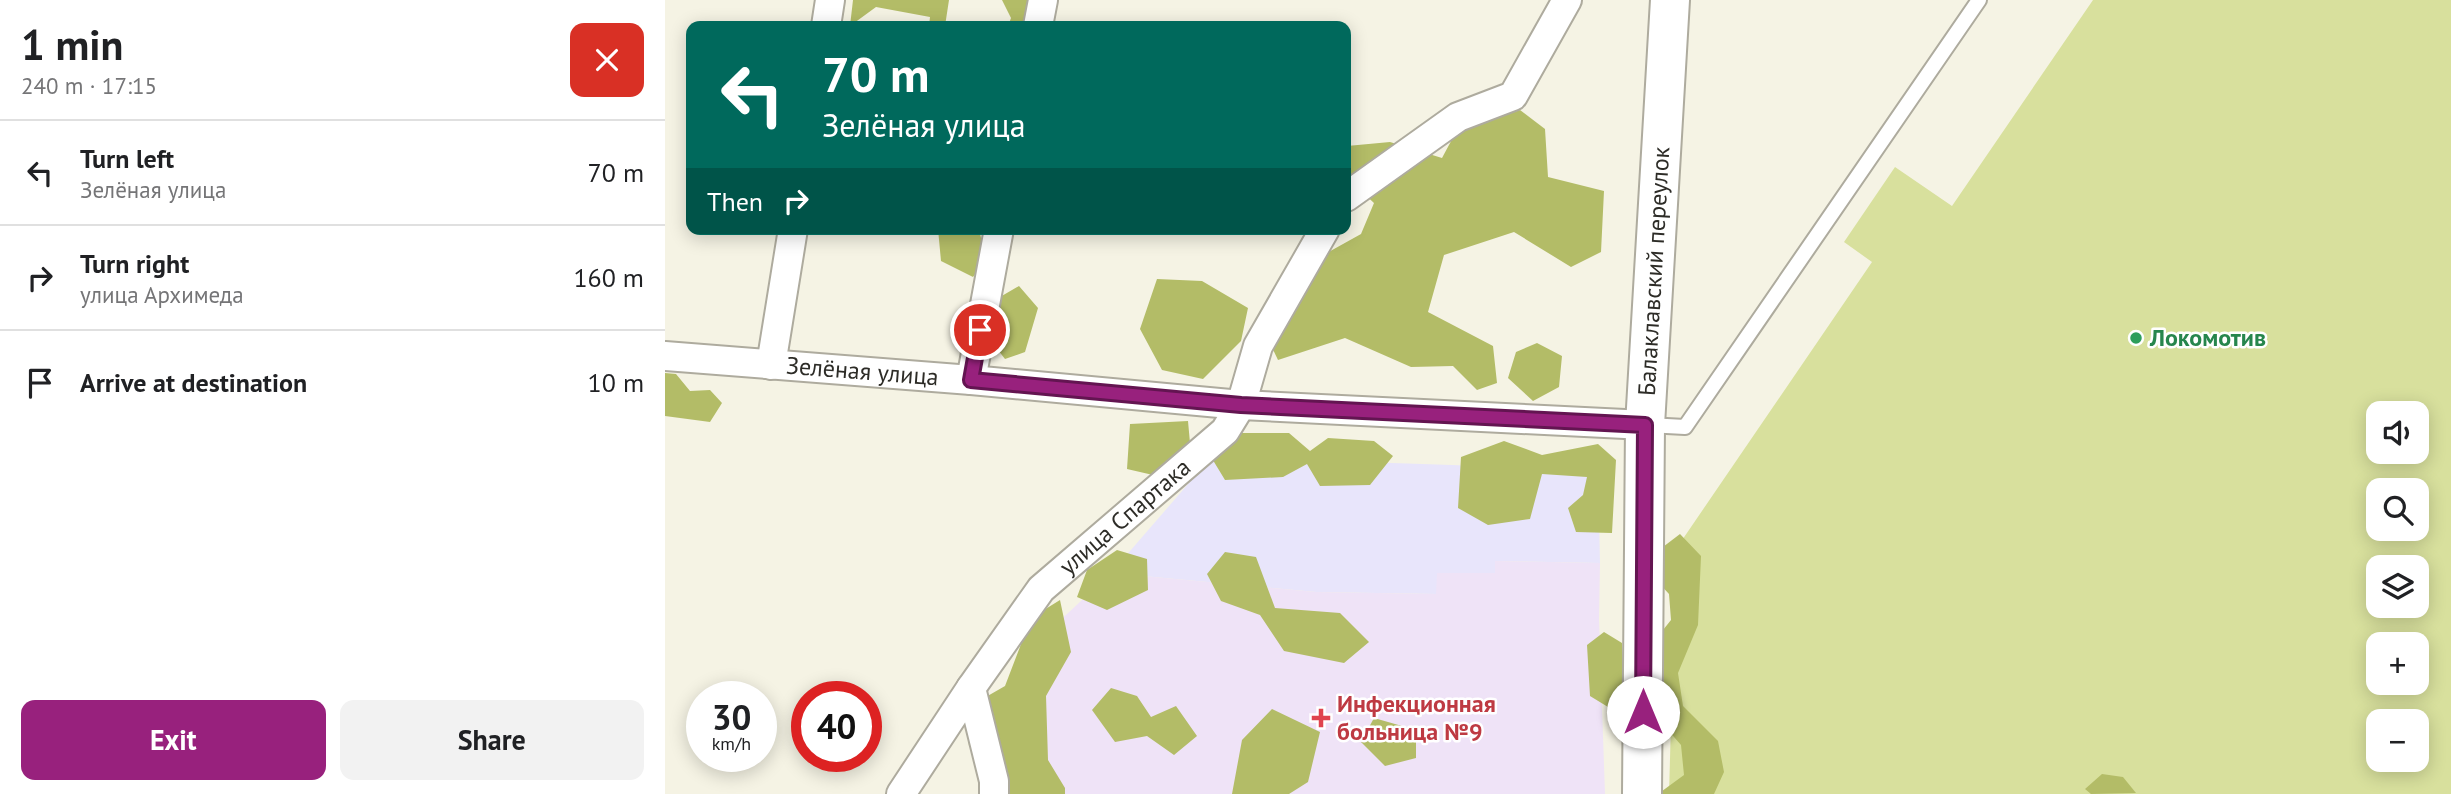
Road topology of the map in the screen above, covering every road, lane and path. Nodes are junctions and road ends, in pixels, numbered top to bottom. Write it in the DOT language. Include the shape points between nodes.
graph roads {
  1 [pos="830,0"];
  2 [pos="1043,0"];
  3 [pos="1567,0"];
  4 [pos="1670,0"];
  5 [pos="1979,0"];
  6 [pos="827,21"];
  7 [pos="1039,21"];
  8 [pos="1351,193"];
  9 [pos="792,235"];
  10 [pos="998,235"];
  11 [pos="1322,235"];
  12 [pos="665,356"];
  13 [pos="771,365"];
  14 [pos="971,380"];
  15 [pos="1241,405"];
  16 [pos="1645,425"];
  17 [pos="971,688"];
  18 [pos="901,794"];
  19 [pos="994,794"];
  20 [pos="1642,794"];
  1 -- 6 [label="street"];
  2 -- 7 [label="street"];
  3 -- 8 [label="street" via="1513,96 1458,117"];
  4 -- 16 [label="street, Балаклавский переулок"];
  5 -- 16 [label="lane" via="1685,427"];
  9 -- 13 [label="street"];
  10 -- 14 [label="street"];
  11 -- 15 [label="street, улица Спартака" via="1258,346"];
  12 -- 13 [label="street, Зелёная улица"];
  13 -- 14 [label="street, Зелёная улица"];
  14 -- 15 [label="street, Зелёная улица"];
  15 -- 16 [label="street, Зелёная улица"];
  15 -- 17 [label="street, улица Спартака" via="1225,431 1041,589"];
  16 -- 20 [label="street, Балаклавский переулок"];
  17 -- 18 [label="street, улица Спартака"];
  17 -- 19 [label="street"];
}
